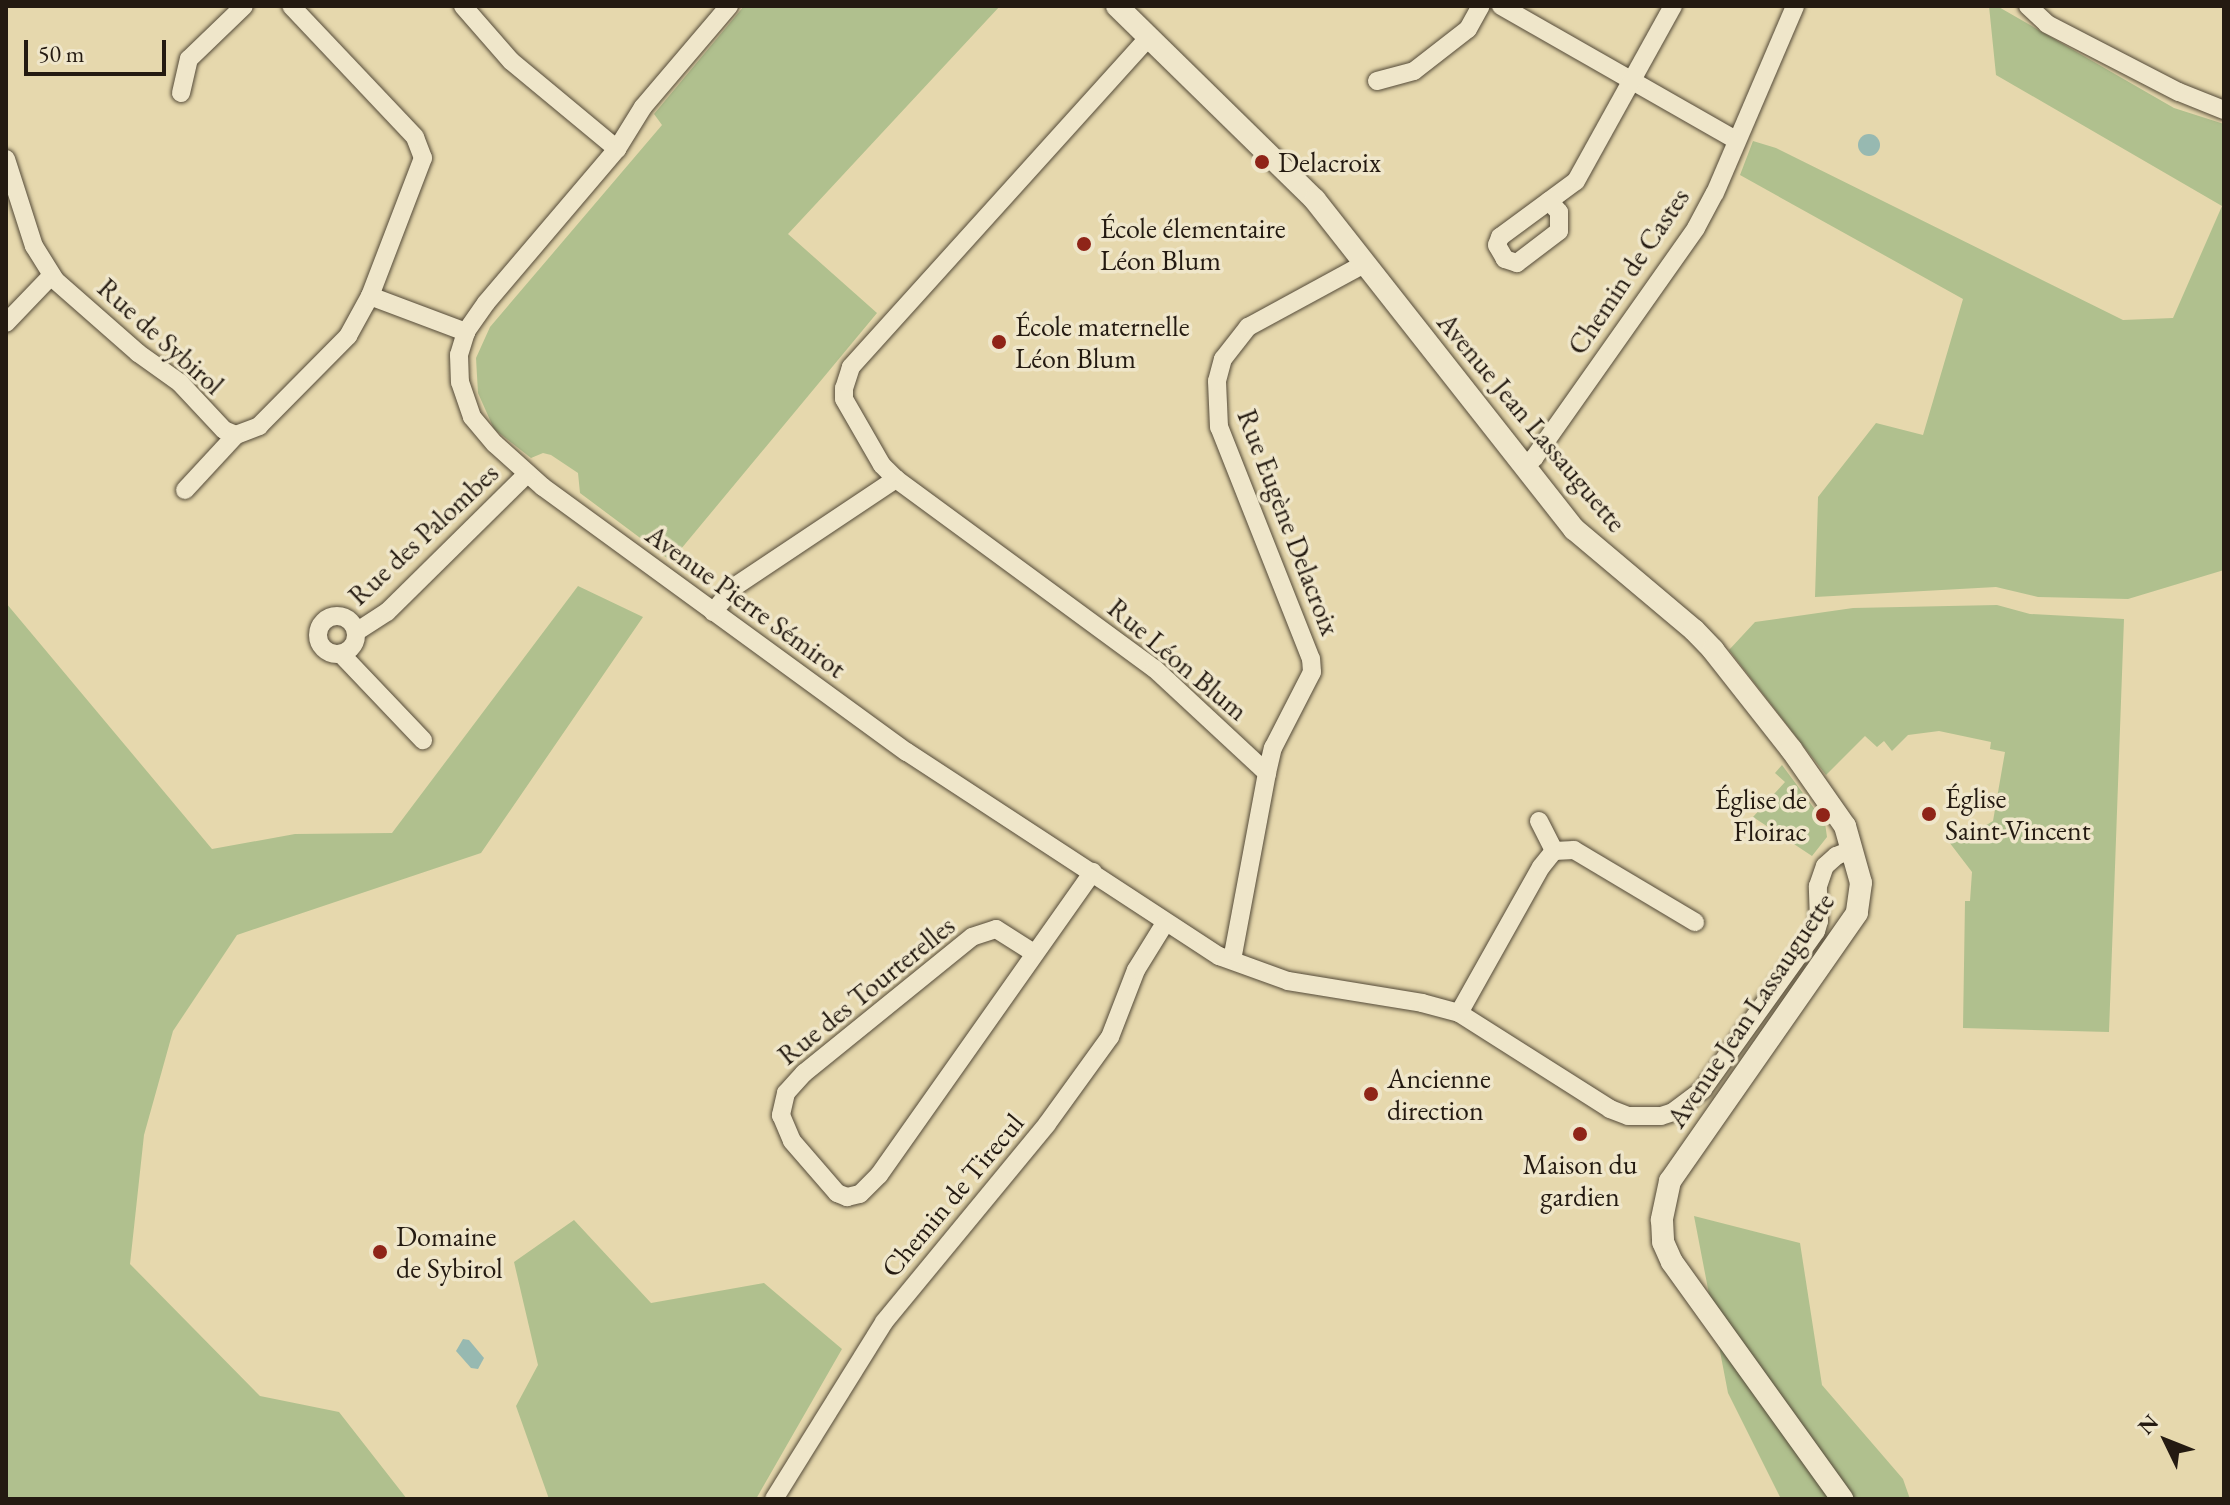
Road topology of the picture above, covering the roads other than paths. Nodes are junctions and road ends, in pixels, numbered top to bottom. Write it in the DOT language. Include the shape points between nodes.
graph roads {
  1 [pos="244,6"];
  2 [pos="291,6"];
  3 [pos="463,6"];
  4 [pos="729,6"];
  5 [pos="1117,6"];
  6 [pos="1481,6"];
  7 [pos="1501,6"];
  8 [pos="1673,6"];
  9 [pos="1795,6"];
  10 [pos="2028,6"];
  11 [pos="1149,37"];
  12 [pos="1377,81"];
  13 [pos="1632,81"];
  14 [pos="181,93"];
  15 [pos="2224,110"];
  16 [pos="1736,140"];
  17 [pos="617,149"];
  18 [pos="6,159"];
  19 [pos="1549,201"];
  20 [pos="1366,263"];
  21 [pos="52,275"];
  22 [pos="370,296"];
  23 [pos="6,323"];
  24 [pos="466,332"];
  25 [pos="236,435"];
  26 [pos="1523,466"];
  27 [pos="527,474"];
  28 [pos="896,479"];
  29 [pos="185,490"];
  30 [pos="713,612"];
  31 [pos="356,632"];
  32 [pos="341,654"];
  33 [pos="423,740"];
  34 [pos="1267,773"];
  35 [pos="1539,821"];
  36 [pos="1853,849"];
  37 [pos="1554,851"];
  38 [pos="1093,872"];
  39 [pos="1695,922"];
  40 [pos="1165,923"];
  41 [pos="1034,953"];
  42 [pos="1232,960"];
  43 [pos="1459,1013"];
  44 [pos="774,1499"];
  45 [pos="1842,1499"];
  1 -- 14 [label="street" via="189,59"];
  2 -- 22 [label="street" via="422,148 423,158"];
  3 -- 17 [label="street" via="511,61"];
  4 -- 17 [label="street, Avenue Pierre Sémirot" via="643,107"];
  5 -- 11 [label="street, Avenue Jean Lassauguette"];
  6 -- 12 [label="street" via="1468,29 1414,71"];
  7 -- 13 [label="street"];
  8 -- 13 [label="street"];
  9 -- 16 [label="street, Chemin de Castes"];
  10 -- 15 [label="street" via="2047,24"];
  11 -- 20 [label="street, Avenue Jean Lassauguette" via="1315,200"];
  11 -- 28 [label="street, Rue Léon Blum" via="851,367 844,388 848,410"];
  13 -- 16 [label="street"];
  13 -- 19 [label="street" via="1576,181"];
  16 -- 26 [label="street, Chemin de Castes" via="1696,228 1534,458"];
  17 -- 24 [label="street, Avenue Pierre Sémirot"];
  18 -- 21 [label="street, Rue de Sybirol" via="34,246"];
  20 -- 26 [label="street, Avenue Jean Lassauguette"];
  20 -- 34 [label="street, Rue Eugène Delacroix" via="1248,327 1223,359 1217,381 1219,427 1311,659 1312,672 1273,748"];
  21 -- 23 [label="street"];
  21 -- 25 [label="street, Rue de Sybirol" via="138,353 180,383 224,430"];
  22 -- 24 [label="street"];
  22 -- 25 [label="street" via="348,336 289,398 259,426"];
  24 -- 27 [label="street, Avenue Pierre Sémirot" via="459,355 463,397 483,431"];
  25 -- 29 [label="street"];
  26 -- 36 [label="street, Avenue Jean Lassauguette" via="1588,544 1713,650 1808,773 1845,826"];
  27 -- 30 [label="street, Avenue Pierre Sémirot"];
  27 -- 31 [label="street, Rue des Palombes" via="387,612"];
  28 -- 30 [label="street" via="734,587"];
  28 -- 34 [label="street, Rue Léon Blum" via="1155,669"];
  30 -- 38 [label="street, Avenue Pierre Sémirot" via="907,752"];
  31 -- 32 [label="street" via="355,642"];
  31 -- 32 [label="street" via="342,616 324,622 321,644"];
  32 -- 33 [label="street"];
  34 -- 42 [label="street"];
  35 -- 37 [label="street"];
  36 -- 43 [label="street, Avenue Pierre Sémirot" via="1836,856 1822,871 1819,921 1801,953 1703,1089 1673,1112 1645,1118 1618,1113"];
  36 -- 45 [label="street, Avenue Jean Lassauguette" via="1861,883 1857,913 1670,1181 1662,1220 1663,1242 1672,1262"];
  37 -- 39 [label="street" via="1574,850"];
  37 -- 43 [label="street"];
  38 -- 40 [label="street, Avenue Pierre Sémirot"];
  38 -- 41 [label="street, Rue des Tourterelles"];
  40 -- 42 [label="street, Avenue Pierre Sémirot"];
  40 -- 44 [label="street, Chemin de Tirecul" via="1136,970 1110,1037 1047,1124 884,1322"];
  41 -- 41 [label="street, Rue des Tourterelles" via="879,1175 860,1194 837,1193 792,1141 781,1115 786,1093 972,937 996,929"];
  42 -- 43 [label="street, Avenue Pierre Sémirot" via="1288,981"];
}
